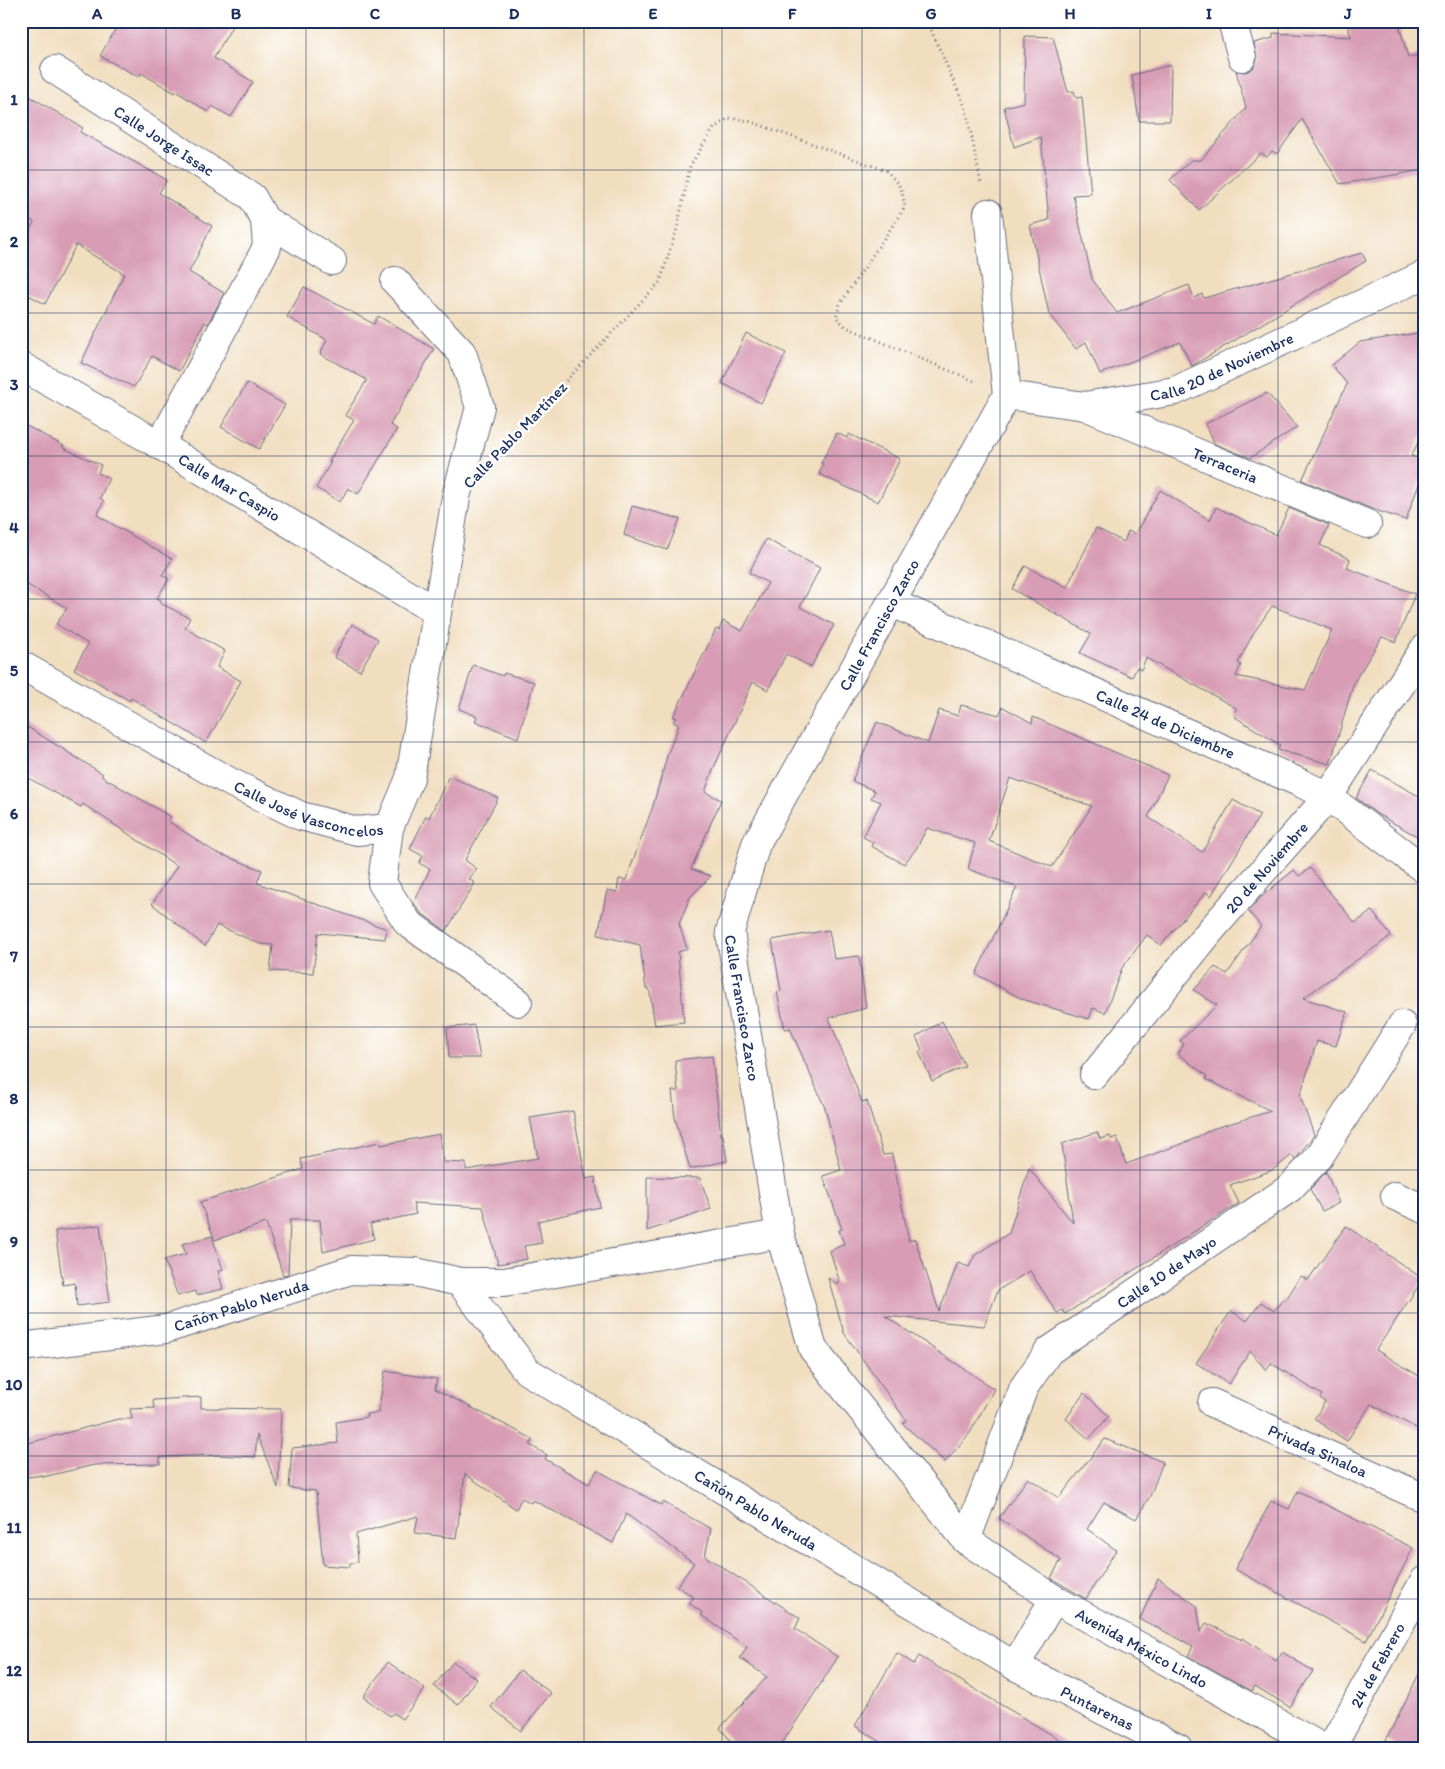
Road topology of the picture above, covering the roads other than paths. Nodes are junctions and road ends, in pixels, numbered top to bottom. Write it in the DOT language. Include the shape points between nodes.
graph roads {
  1 [pos="1232,21"];
  2 [pos="1242,57"];
  3 [pos="55,70"];
  4 [pos="988,213"];
  5 [pos="265,220"];
  6 [pos="332,261"];
  7 [pos="1424,275"];
  8 [pos="395,281"];
  9 [pos="21,366"];
  10 [pos="1006,395"];
  11 [pos="1085,406"];
  12 [pos="160,445"];
  13 [pos="1367,524"];
  14 [pos="892,603"];
  15 [pos="435,611"];
  16 [pos="1424,649"];
  17 [pos="21,665"];
  18 [pos="1328,797"];
  19 [pos="389,828"];
  20 [pos="1424,869"];
  21 [pos="518,1002"];
  22 [pos="1402,1025"];
  23 [pos="1094,1075"];
  24 [pos="1395,1196"];
  25 [pos="1424,1209"];
  26 [pos="780,1234"];
  27 [pos="460,1282"];
  28 [pos="21,1347"];
  29 [pos="1212,1403"];
  30 [pos="1424,1498"];
  31 [pos="966,1540"];
  32 [pos="1424,1581"];
  33 [pos="1054,1599"];
  34 [pos="1016,1666"];
  35 [pos="1178,1748"];
  36 [pos="1322,1748"];
  37 [pos="1331,1748"];
  1 -- 2 [label="street"];
  3 -- 5 [label="street, Calle Jorge Issac" via="252,197"];
  4 -- 10 [label="street"];
  5 -- 6 [label="street, Calle Jorge Issac"];
  5 -- 12 [label="street, Calle Jorge Issac" via="267,247"];
  7 -- 11 [label="street, Calle 20 de Noviembre" via="1174,391"];
  8 -- 15 [label="street, Calle Pablo Martínez" via="462,353 480,407 456,497"];
  9 -- 12 [label="street, Calle Mar Caspio"];
  10 -- 11 [label="street, Calle 20 de Noviembre"];
  10 -- 14 [label="street, Calle Francisco Zarco"];
  11 -- 13 [label="street, Terraceria"];
  12 -- 15 [label="street, Calle Mar Caspio"];
  14 -- 18 [label="street, Calle 24 de Diciembre"];
  14 -- 26 [label="street, Calle Francisco Zarco" via="756,844 730,932"];
  15 -- 19 [label="street, Calle Pablo Martínez" via="410,778"];
  16 -- 18 [label="street, 20 de Noviembre"];
  17 -- 19 [label="street, Calle José Vasconcelos" via="232,783 301,816 357,831"];
  18 -- 20 [label="street, Calle 24 de Diciembre"];
  18 -- 23 [label="street, 20 de Noviembre" via="1211,930"];
  19 -- 21 [label="street, Calle José Vasconcelos" via="382,883 408,923"];
  22 -- 31 [label="street, Calle 10 de Mayo" via="1319,1157 1290,1188 1049,1351 1024,1387"];
  24 -- 25 [label="street"];
  26 -- 27 [label="street, Cañón Pablo Neruda" via="504,1282"];
  26 -- 31 [label="street" via="813,1349"];
  27 -- 28 [label="street, Cañón Pablo Neruda" via="415,1272 351,1270 166,1329"];
  27 -- 34 [label="street, Cañón Pablo Neruda" via="527,1371"];
  29 -- 30 [label="street, Privada Sinaloa"];
  31 -- 33 [label="street, Avenida México Lindo"];
  32 -- 37 [label="street, 24 de Febrero"];
  33 -- 34 [label="street"];
  33 -- 36 [label="street, Avenida México Lindo"];
  34 -- 35 [label="street, Puntarenas"];
}
